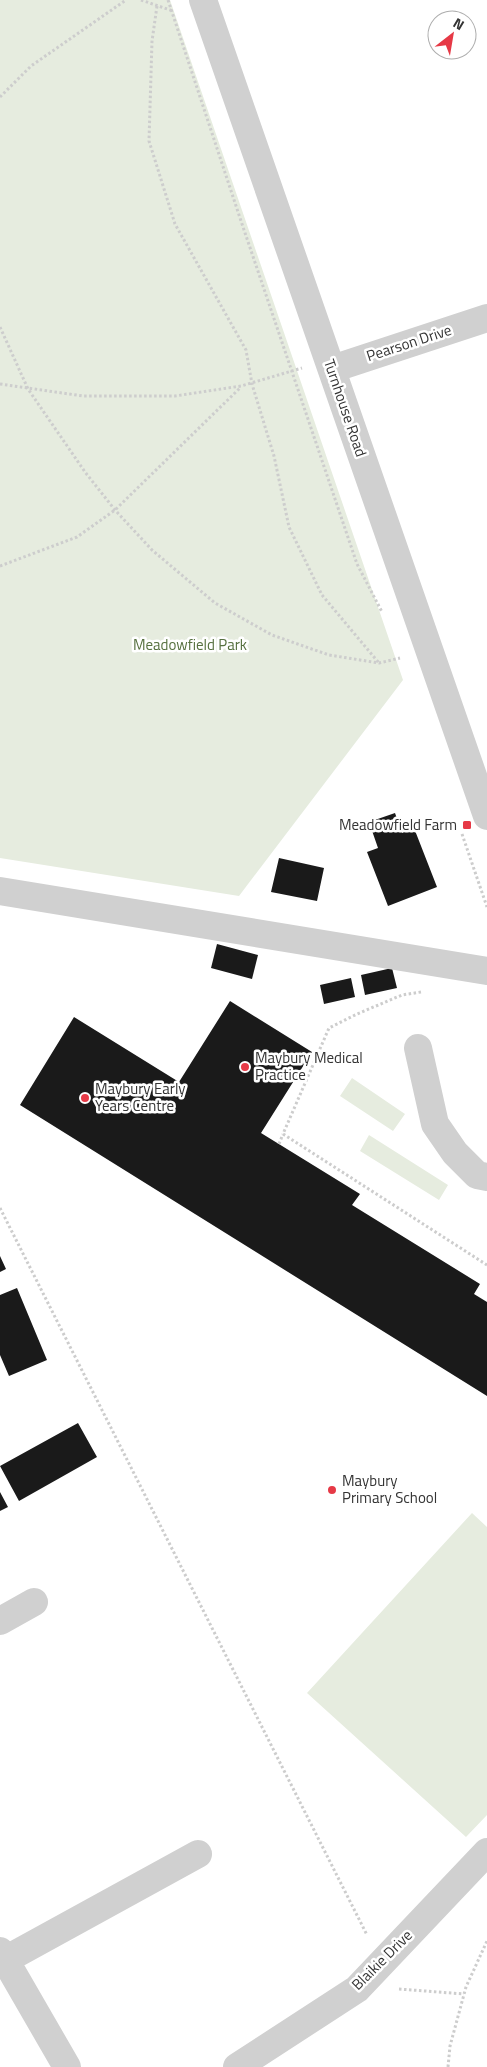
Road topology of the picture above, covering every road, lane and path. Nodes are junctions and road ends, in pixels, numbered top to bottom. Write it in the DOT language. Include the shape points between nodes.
graph roads {
  1 [pos="126,0"];
  2 [pos="168,0"];
  3 [pos="203,0"];
  4 [pos="157,6"];
  5 [pos="0,97"];
  6 [pos="487,318"];
  7 [pos="0,327"];
  8 [pos="330,364"];
  9 [pos="292,371"];
  10 [pos="0,384"];
  11 [pos="252,384"];
  12 [pos="242,386"];
  13 [pos="28,389"];
  14 [pos="115,510"];
  15 [pos="0,566"];
  16 [pos="384,614"];
  17 [pos="401,651"];
  18 [pos="379,663"];
  19 [pos="487,816"];
  20 [pos="459,826"];
  21 [pos="0,891"];
  22 [pos="487,907"];
  23 [pos="487,971"];
  24 [pos="430,990"];
  25 [pos="418,1048"];
  26 [pos="283,1134"];
  27 [pos="279,1144"];
  28 [pos="487,1177"];
  29 [pos="0,1208"];
  30 [pos="487,1265"];
  31 [pos="34,1602"];
  32 [pos="0,1621"];
  33 [pos="487,1852"];
  34 [pos="198,1854"];
  35 [pos="487,1941"];
  36 [pos="3,1956"];
  37 [pos="381,1963"];
  38 [pos="67,2067"];
  39 [pos="237,2067"];
  40 [pos="448,2067"];
  1 -- 5 [label="path" via="31,66"];
  2 -- 9 [label="path"];
  3 -- 8 [label="street, Turnhouse Road"];
  4 -- 11 [label="path" via="152,41 149,141 176,224 246,350"];
  6 -- 8 [label="street, Pearson Drive"];
  7 -- 13 [label="path"];
  8 -- 9 [label="path"];
  8 -- 19 [label="street, Turnhouse Road"];
  9 -- 11 [label="path"];
  9 -- 16 [label="path" via="357,564"];
  10 -- 13 [label="path"];
  11 -- 12 [label="path"];
  11 -- 18 [label="path" via="274,456 289,526 322,595"];
  12 -- 13 [label="path" via="175,396 83,396"];
  12 -- 14 [label="path"];
  13 -- 14 [label="path"];
  14 -- 15 [label="path" via="77,537"];
  14 -- 18 [label="path" via="152,550 215,602 272,635 329,655"];
  17 -- 18 [label="path" via="404,658"];
  20 -- 22 [label="path"];
  21 -- 23 [label="street"];
  24 -- 26 [label="path" via="402,995 329,1028"];
  25 -- 28 [label="street" via="435,1124 455,1153 477,1175"];
  26 -- 27 [label="path"];
  26 -- 30 [label="path"];
  29 -- 37 [label="path"];
  31 -- 32 [label="street"];
  33 -- 37 [label="street, Blaikie Drive"];
  34 -- 36 [label="street"];
  35 -- 40 [label="path" via="466,1987 450,2046"];
  36 -- 38 [label="street"];
  37 -- 39 [label="street, Blaikie Drive" via="357,1989"];
}
